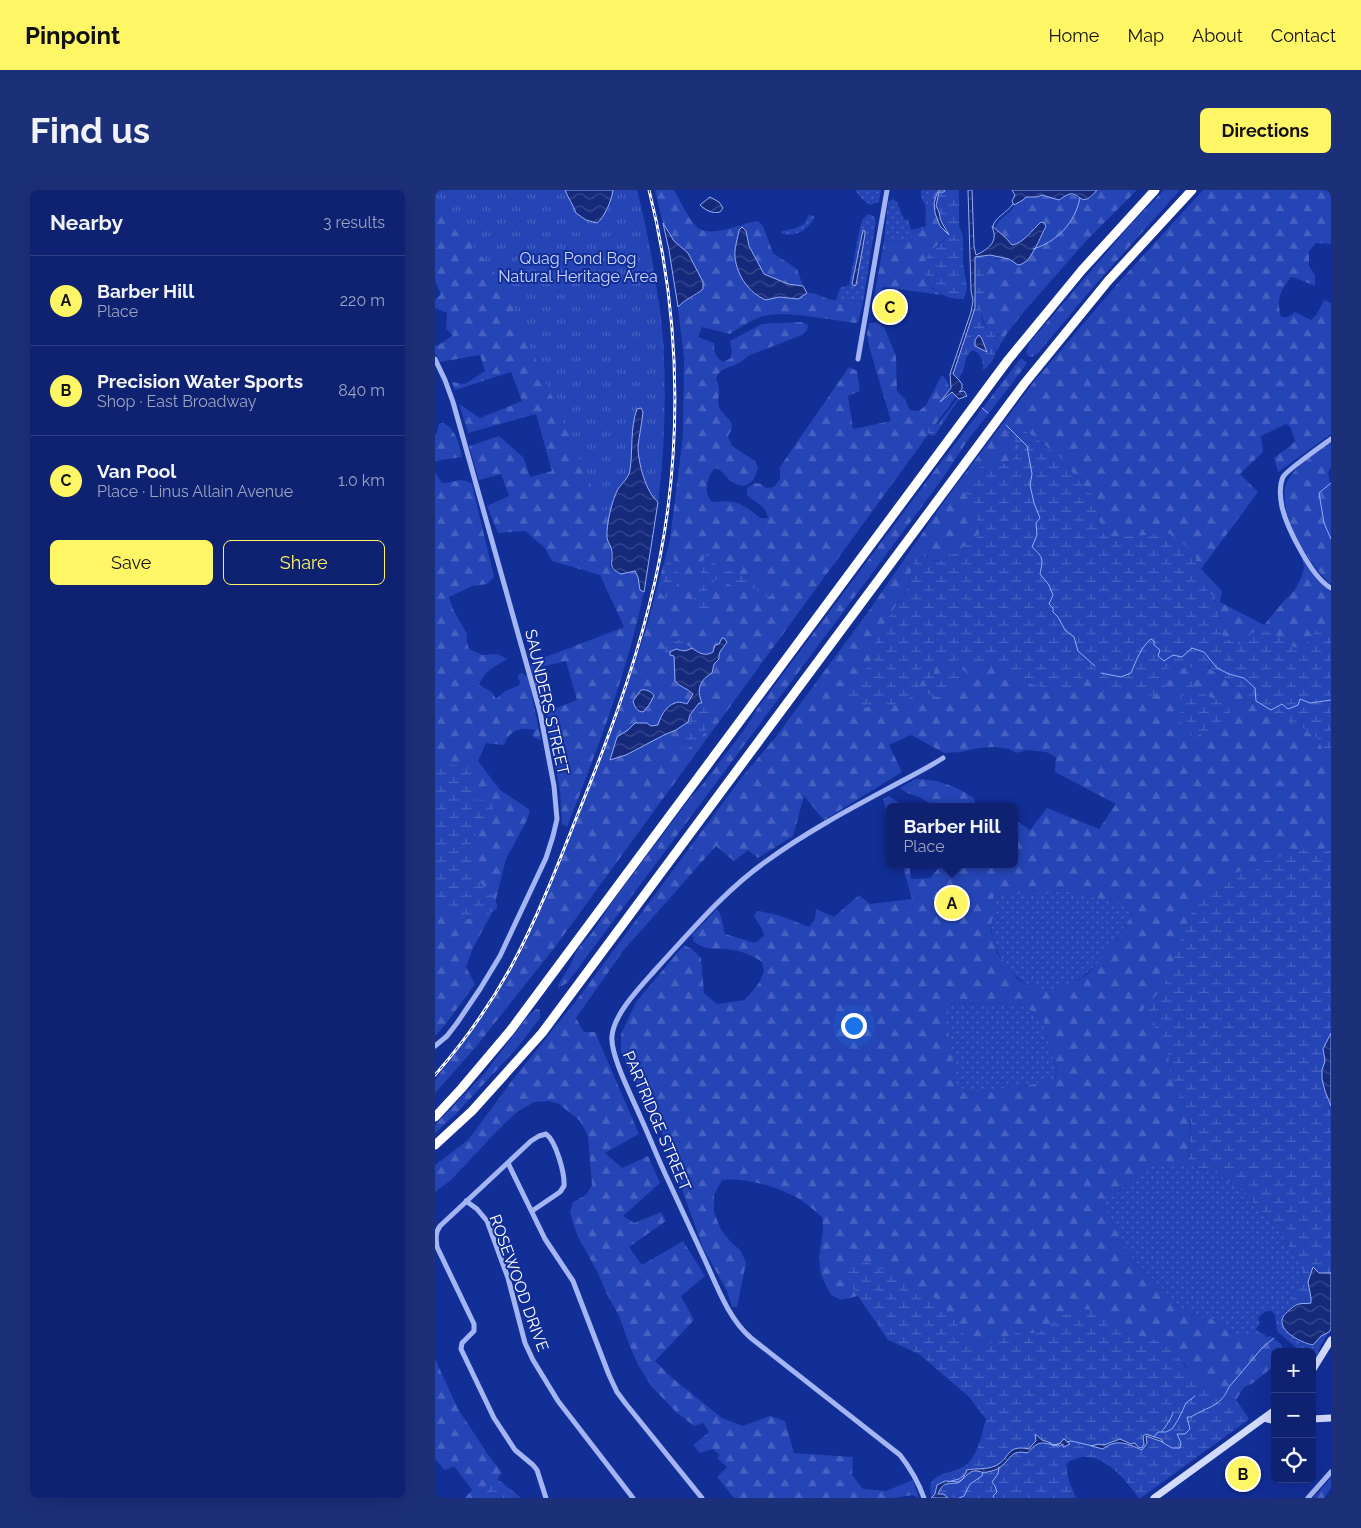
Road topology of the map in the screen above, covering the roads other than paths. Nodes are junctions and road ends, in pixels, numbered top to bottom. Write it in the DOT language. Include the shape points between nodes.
graph roads {
  1 [pos="887,190"];
  2 [pos="1155,190"];
  3 [pos="1192,190"];
  4 [pos="435,359"];
  5 [pos="858,359"];
  6 [pos="1331,439"];
  7 [pos="1331,588"];
  8 [pos="943,758"];
  9 [pos="435,1046"];
  10 [pos="435,1117"];
  11 [pos="435,1145"];
  12 [pos="508,1163"];
  13 [pos="466,1201"];
  14 [pos="532,1211"];
  15 [pos="1331,1340"];
  16 [pos="1316,1364"];
  17 [pos="1271,1413"];
  18 [pos="1264,1418"];
  19 [pos="1331,1418"];
  20 [pos="1316,1419"];
  21 [pos="1271,1420"];
  22 [pos="1331,1472"];
  23 [pos="546,1498"];
  24 [pos="633,1498"];
  25 [pos="702,1498"];
  26 [pos="924,1498"];
  27 [pos="1154,1498"];
  28 [pos="1308,1498"];
  1 -- 5 [label="street"];
  2 -- 10 [label="highway" via="1072,281 1008,360 510,1031"];
  3 -- 11 [label="highway" via="1108,280 1024,384 542,1033 472,1111"];
  4 -- 9 [label="street, SAUNDERS STREET" via="453,402 525,654 543,726 557,812 547,854 507,941 480,989 447,1036"];
  6 -- 7 [label="street" via="1284,474 1280,490 1282,507 1293,535 1318,577"];
  8 -- 26 [label="street, PARTRIDGE STREET" via="796,842 750,873 639,989 618,1018 612,1037 620,1070 656,1153 736,1322 751,1338 900,1455 918,1481"];
  12 -- 13 [label="street"];
  12 -- 14 [label="street"];
  12 -- 14 [label="street" via="537,1137 546,1134 551,1138 564,1174 564,1186"];
  13 -- 23 [label="street" via="437,1232 437,1247 474,1324 474,1331 462,1343 461,1349 493,1418 515,1450 537,1470"];
  13 -- 24 [label="street, ROSEWOOD DRIVE" via="487,1221 533,1360 558,1401"];
  14 -- 25 [label="street" via="545,1239 573,1281 621,1398"];
  15 -- 16 [label="main road"];
  17 -- 18 [label="main road"];
  18 -- 21 [label="main road"];
  18 -- 27 [label="main road"];
  19 -- 20 [label="main road"];
  22 -- 28 [label="street"];
}
